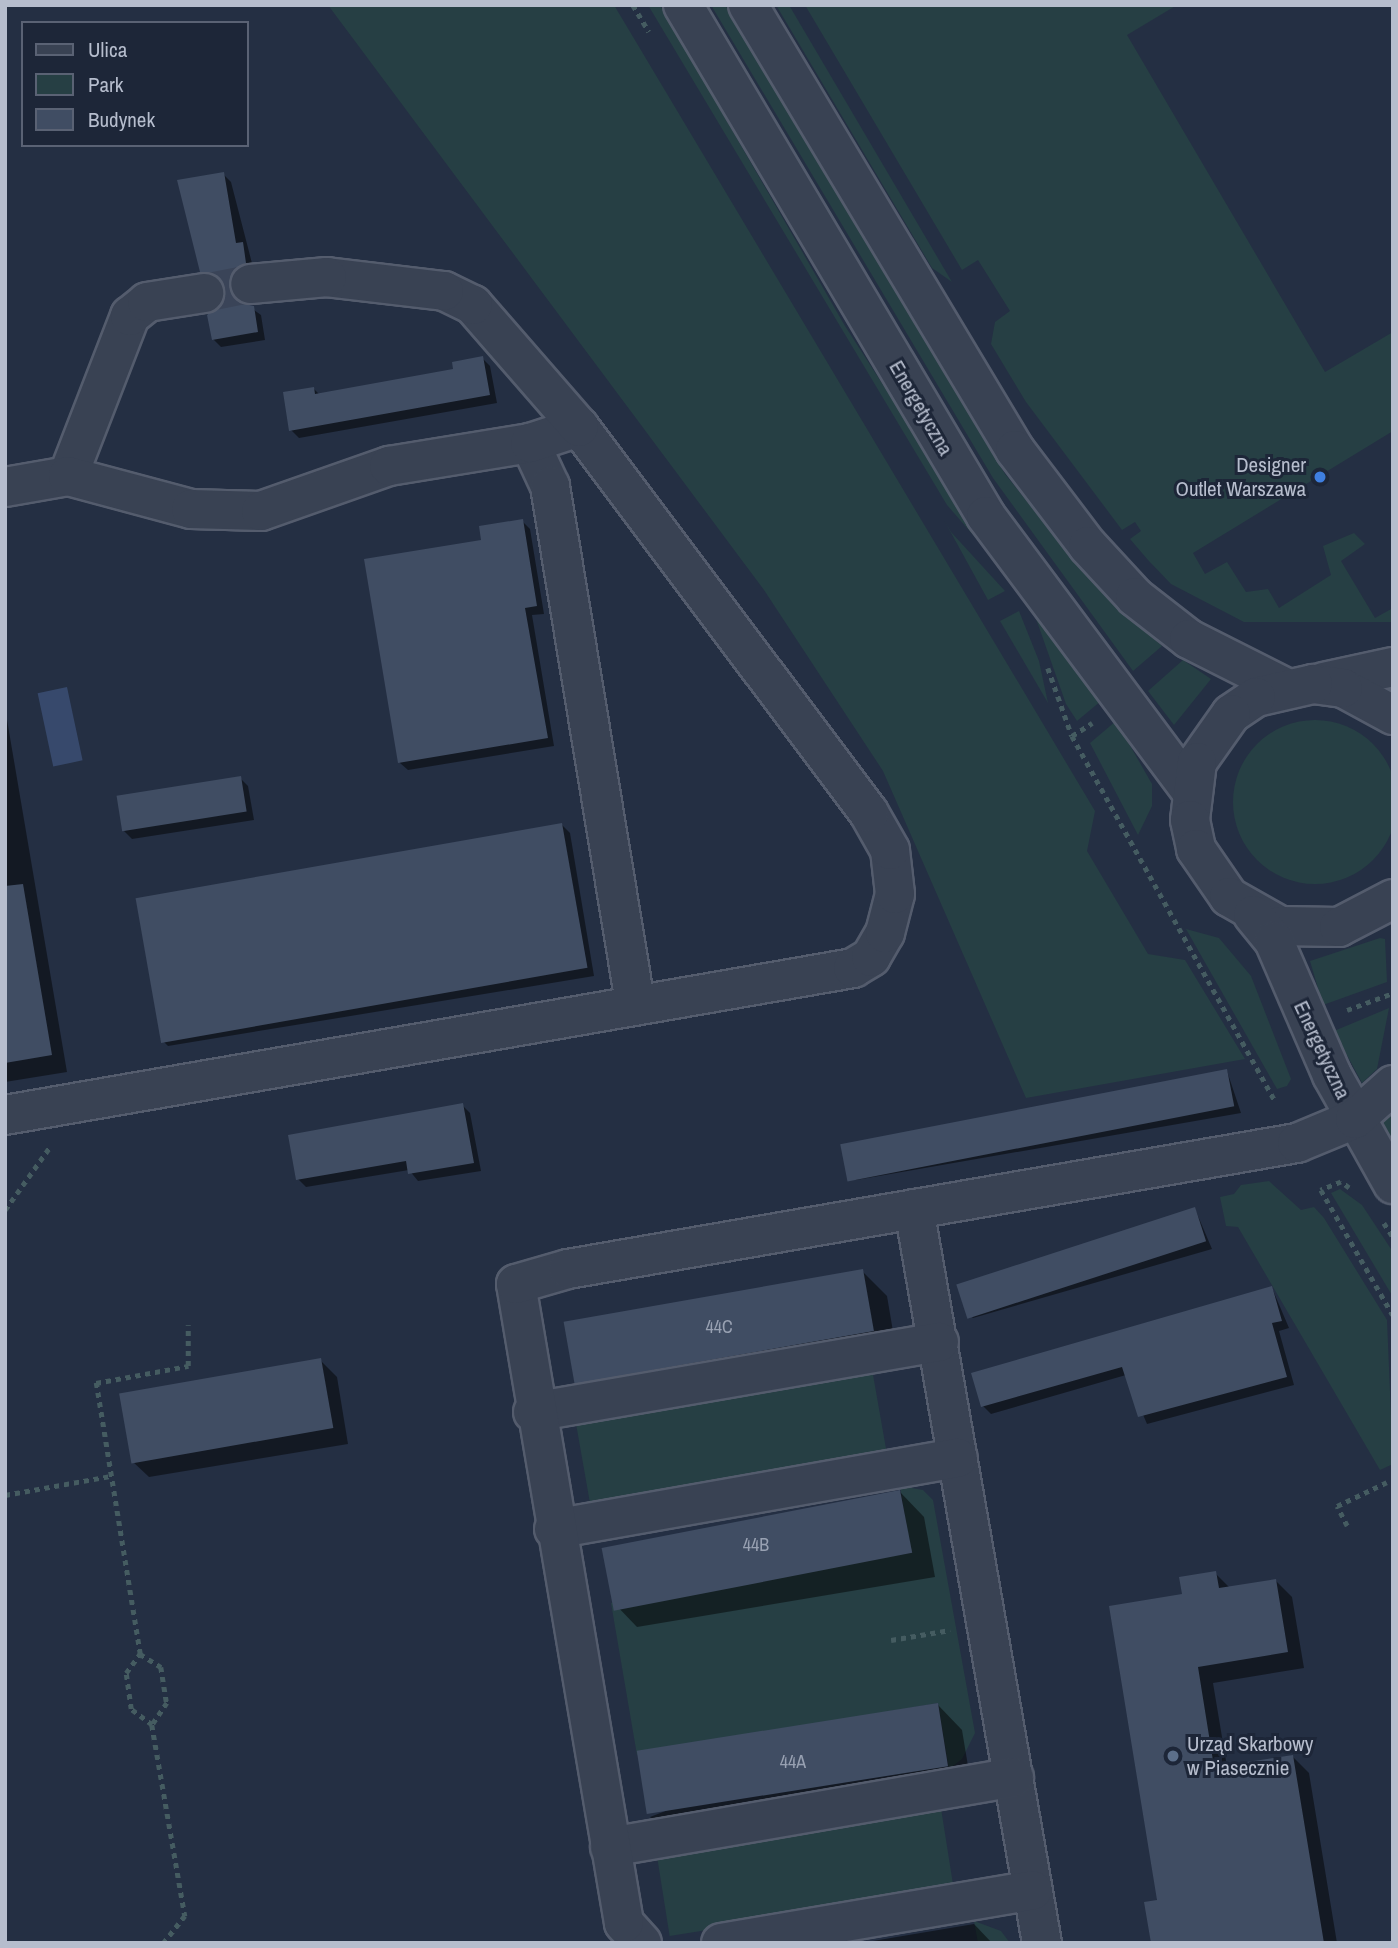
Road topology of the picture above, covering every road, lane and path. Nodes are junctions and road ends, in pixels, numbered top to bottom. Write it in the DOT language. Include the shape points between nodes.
graph roads {
  1 [pos="683,5"];
  2 [pos="748,5"];
  3 [pos="250,284"];
  4 [pos="204,293"];
  5 [pos="579,427"];
  6 [pos="530,443"];
  7 [pos="68,476"];
  8 [pos="5,487"];
  9 [pos="1393,667"];
  10 [pos="1299,686"];
  11 [pos="1393,715"];
  12 [pos="1072,736"];
  13 [pos="1190,790"];
  14 [pos="1393,899"];
  15 [pos="1253,915"];
  16 [pos="635,1002"];
  17 [pos="1393,1085"];
  18 [pos="82,1101"];
  19 [pos="1275,1101"];
  20 [pos="5,1115"];
  21 [pos="1355,1119"];
  22 [pos="1393,1184"];
  23 [pos="1321,1189"];
  24 [pos="914,1209"];
  25 [pos="5,1210"];
  26 [pos="1393,1315"];
  27 [pos="188,1325"];
  28 [pos="939,1342"];
  29 [pos="533,1412"];
  30 [pos="958,1458"];
  31 [pos="111,1476"];
  32 [pos="1387,1482"];
  33 [pos="5,1495"];
  34 [pos="1347,1526"];
  35 [pos="554,1529"];
  36 [pos="964,1627"];
  37 [pos="891,1640"];
  38 [pos="140,1654"];
  39 [pos="152,1725"];
  40 [pos="1014,1777"];
  41 [pos="610,1847"];
  42 [pos="1033,1890"];
  43 [pos="164,1943"];
  44 [pos="642,1943"];
  45 [pos="721,1943"];
  46 [pos="1042,1943"];
  1 -- 13 [label="street, Energetyczna" via="986,516"];
  2 -- 10 [label="street" via="1015,450 1088,546 1135,597 1189,639"];
  3 -- 5 [label="street" via="327,276 444,290 474,305"];
  4 -- 7 [label="street" via="147,302 130,316"];
  5 -- 6 [label="street"];
  5 -- 16 [label="street" via="869,813 890,850 895,894 885,933 871,957 853,968"];
  6 -- 7 [label="street" via="389,466 261,511 231,514"];
  6 -- 16 [label="street" via="550,486"];
  7 -- 8 [label="street"];
  9 -- 10 [label="street, Energetyczna"];
  10 -- 11 [label="street" via="1343,688"];
  10 -- 13 [label="street, Energetyczna" via="1231,714 1197,762"];
  12 -- 19 [label="path"];
  13 -- 15 [label="street, Energetyczna" via="1190,820 1205,866 1229,897"];
  14 -- 15 [label="street, Energetyczna" via="1339,927 1280,926"];
  15 -- 21 [label="street, Energetyczna" via="1273,941"];
  16 -- 18 [label="street"];
  17 -- 21 [label="street"];
  18 -- 20 [label="street"];
  18 -- 25 [label="path"];
  21 -- 22 [label="street, Energetyczna"];
  21 -- 24 [label="street" via="1297,1143"];
  23 -- 26 [label="path"];
  24 -- 28 [label="street"];
  24 -- 29 [label="street" via="522,1279 513,1297"];
  27 -- 31 [label="path" via="188,1366 96,1383"];
  28 -- 29 [label="street"];
  28 -- 30 [label="street"];
  29 -- 35 [label="street"];
  30 -- 35 [label="street"];
  30 -- 40 [label="street"];
  31 -- 33 [label="path"];
  31 -- 38 [label="path"];
  32 -- 34 [label="path" via="1337,1506"];
  35 -- 41 [label="street"];
  36 -- 37 [label="path"];
  38 -- 39 [label="path" via="126,1673 131,1709"];
  38 -- 39 [label="path" via="161,1667 167,1703"];
  39 -- 43 [label="path" via="185,1916"];
  40 -- 41 [label="street"];
  40 -- 42 [label="street"];
  41 -- 44 [label="street" via="624,1923"];
  42 -- 45 [label="street"];
  42 -- 46 [label="street"];
}
